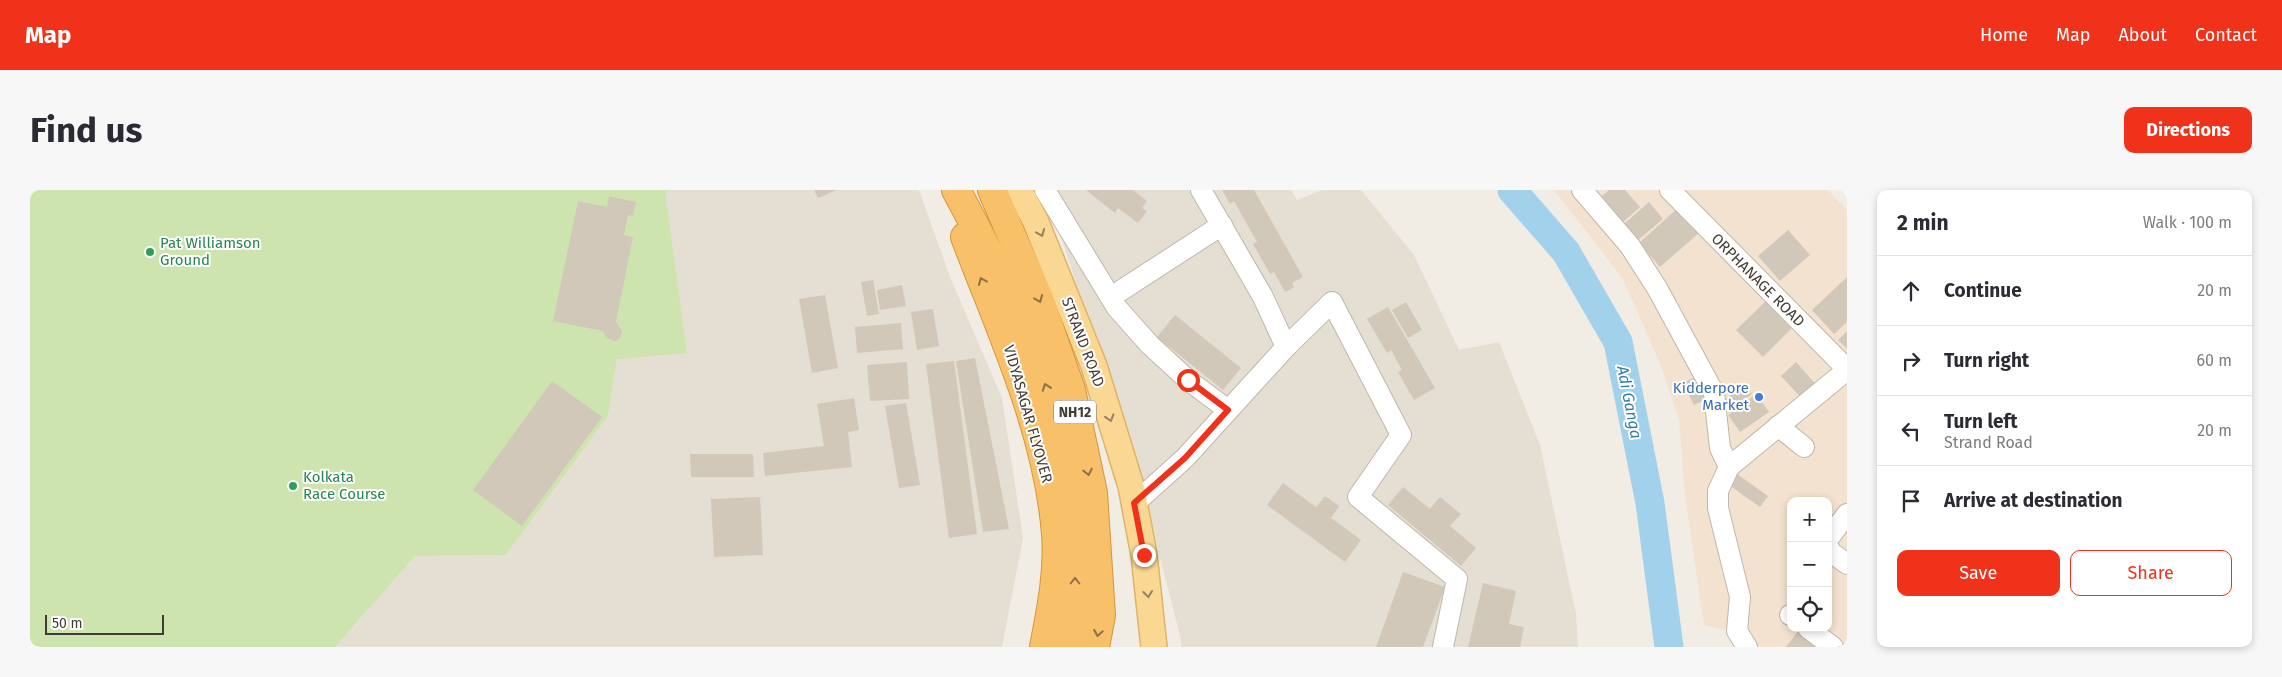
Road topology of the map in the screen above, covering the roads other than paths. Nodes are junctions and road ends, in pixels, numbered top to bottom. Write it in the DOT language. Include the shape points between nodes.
graph roads {
  1 [pos="948,190"];
  2 [pos="956,190"];
  3 [pos="992,190"];
  4 [pos="1019,190"];
  5 [pos="1044,190"];
  6 [pos="1202,190"];
  7 [pos="1582,190"];
  8 [pos="1670,190"];
  9 [pos="1222,225"];
  10 [pos="1111,297"];
  11 [pos="1286,347"];
  12 [pos="1847,369"];
  13 [pos="1228,410"];
  14 [pos="1778,426"];
  15 [pos="1804,447"];
  16 [pos="1730,467"];
  17 [pos="1134,503"];
  18 [pos="1847,514"];
  19 [pos="1832,534"];
  20 [pos="1832,553"];
  21 [pos="1847,564"];
  22 [pos="1813,632"];
  23 [pos="1044,647"];
  24 [pos="1068,647"];
  25 [pos="1096,647"];
  26 [pos="1154,647"];
  27 [pos="1442,647"];
  28 [pos="1747,647"];
  29 [pos="1833,647"];
  23 -- 1 [label="highway, VIDYASAGAR FLYOVER / NH12, one-way" via="1054,595 1056,535 1049,482 1002,327"];
  24 -- 2 [label="highway, one-way" via="1075,592 1075,537 1070,483 1052,402 997,265"];
  3 -- 25 [label="highway, NH12, one-way" via="1040,301 1070,390 1093,493 1101,615"];
  4 -- 17 [label="main road, STRAND ROAD, one-way" via="1035,220 1094,366 1132,486"];
  5 -- 10 [label="street"];
  6 -- 9 [label="street"];
  7 -- 16 [label="street" via="1630,246 1657,288 1714,393 1720,448"];
  8 -- 12 [label="street, ORPHANAGE ROAD"];
  9 -- 10 [label="street"];
  9 -- 11 [label="street" via="1263,297"];
  10 -- 13 [label="street" via="1150,345 1188,380"];
  11 -- 13 [label="street"];
  11 -- 27 [label="street" via="1332,302 1401,435 1358,497 1457,580"];
  12 -- 14 [label="street"];
  13 -- 17 [label="street" via="1185,458"];
  14 -- 15 [label="street"];
  14 -- 16 [label="street"];
  16 -- 28 [label="street" via="1718,491 1718,508 1740,597 1737,632"];
  17 -- 26 [label="main road, STRAND ROAD, one-way" via="1144,555"];
  18 -- 19 [label="street"];
  20 -- 21 [label="street"];
  22 -- 29 [label="street"];
}
